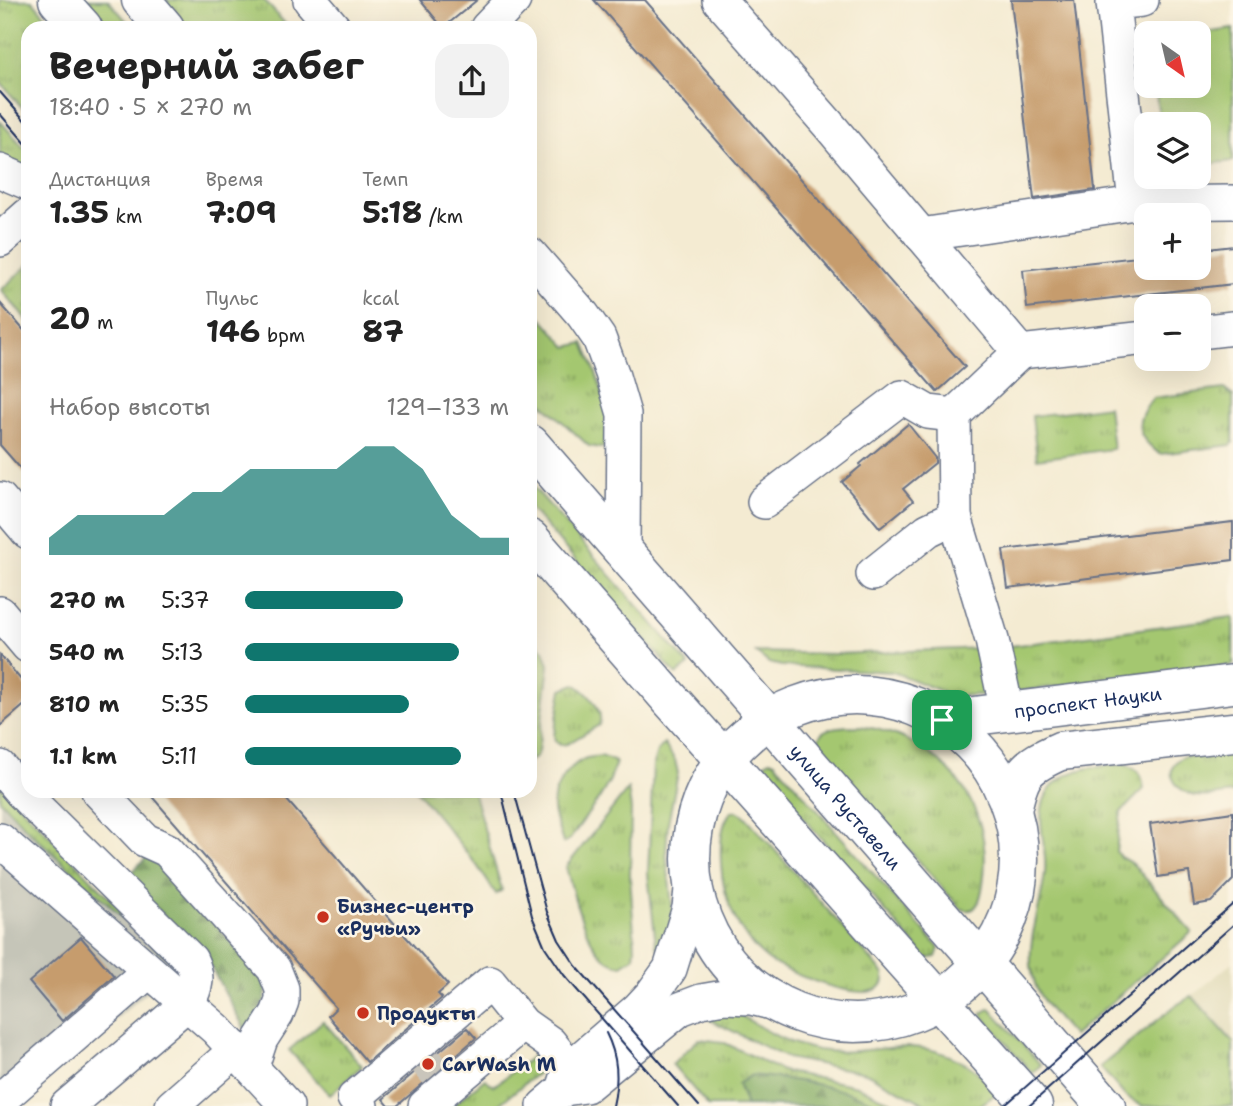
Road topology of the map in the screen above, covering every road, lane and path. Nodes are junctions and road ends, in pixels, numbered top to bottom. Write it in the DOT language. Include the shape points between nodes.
graph roads {
  1 [pos="58,0"];
  2 [pos="141,0"];
  3 [pos="310,0"];
  4 [pos="514,0"];
  5 [pos="719,0"];
  6 [pos="1142,0"];
  7 [pos="342,11"];
  8 [pos="77,21"];
  9 [pos="159,21"];
  10 [pos="494,21"];
  11 [pos="0,171"];
  12 [pos="21,180"];
  13 [pos="1233,202"];
  14 [pos="1134,203"];
  15 [pos="1136,203"];
  16 [pos="21,221"];
  17 [pos="921,235"];
  18 [pos="0,240"];
  19 [pos="537,262"];
  20 [pos="1233,328"];
  21 [pos="1211,331"];
  22 [pos="1134,339"];
  23 [pos="1020,352"];
  24 [pos="954,415"];
  25 [pos="537,452"];
  26 [pos="0,499"];
  27 [pos="764,502"];
  28 [pos="955,517"];
  29 [pos="21,524"];
  30 [pos="537,547"];
  31 [pos="623,548"];
  32 [pos="873,574"];
  33 [pos="0,613"];
  34 [pos="21,638"];
  35 [pos="1233,684"];
  36 [pos="1007,711"];
  37 [pos="770,719"];
  38 [pos="942,720"];
  39 [pos="1233,732"];
  40 [pos="724,760"];
  41 [pos="0,767"];
  42 [pos="21,792"];
  43 [pos="27,798"];
  44 [pos="105,798"];
  45 [pos="1012,810"];
  46 [pos="0,839"];
  47 [pos="692,880"];
  48 [pos="981,964"];
  49 [pos="149,971"];
  50 [pos="939,1001"];
  51 [pos="188,1003"];
  52 [pos="780,1005"];
  53 [pos="523,1024"];
  54 [pos="244,1058"];
  55 [pos="429,1074"];
  56 [pos="559,1088"];
  57 [pos="0,1100"];
  58 [pos="67,1106"];
  59 [pos="172,1106"];
  60 [pos="287,1106"];
  61 [pos="361,1106"];
  62 [pos="1033,1106"];
  63 [pos="1106,1106"];
  1 -- 8 [label="main road"];
  2 -- 9 [label="main road"];
  3 -- 7 [label="street"];
  4 -- 10 [label="street"];
  5 -- 17 [label="street"];
  6 -- 15 [label="street" via="1113,4"];
  11 -- 12 [label="street"];
  13 -- 15 [label="street"];
  14 -- 17 [label="street"];
  16 -- 18 [label="street"];
  17 -- 23 [label="street"];
  19 -- 31 [label="street" via="599,338 612,373 624,414"];
  20 -- 21 [label="street"];
  22 -- 23 [label="street"];
  23 -- 24 [label="street"];
  24 -- 27 [label="street" via="928,412 902,397"];
  24 -- 28 [label="street"];
  25 -- 31 [label="main road, улица Руставели"];
  26 -- 29 [label="street"];
  28 -- 32 [label="street" via="928,530"];
  28 -- 36 [label="street" via="992,640"];
  30 -- 40 [label="main road"];
  31 -- 37 [label="main road, улица Руставели"];
  33 -- 34 [label="street"];
  35 -- 36 [label="main road, проспект Науки"];
  36 -- 38 [label="main road, проспект Науки"];
  37 -- 38 [label="main road" via="811,701 856,695 901,701"];
  37 -- 40 [label="main road"];
  37 -- 48 [label="main road, улица Руставели"];
  38 -- 45 [label="main road" via="985,758"];
  39 -- 45 [label="main road" via="1059,751 1038,761 1019,779"];
  40 -- 47 [label="main road" via="697,817"];
  40 -- 50 [label="main road"];
  41 -- 42 [label="street"];
  43 -- 51 [label="street" via="191,960 198,975"];
  44 -- 54 [label="street" via="145,840 167,850 274,969 282,1001 261,1039"];
  45 -- 48 [label="main road" via="1019,850 1016,891 1003,930"];
  46 -- 49 [label="street"];
  47 -- 52 [label="main road" via="707,930 721,953 747,982"];
  47 -- 56 [label="street" via="690,908 670,969 652,994"];
  48 -- 50 [label="main road"];
  48 -- 63 [label="main road, улица Руставели"];
  49 -- 51 [label="street"];
  49 -- 57 [label="street"];
  50 -- 52 [label="main road" via="898,1017 858,1023 818,1019"];
  50 -- 62 [label="main road"];
  51 -- 54 [label="street"];
  51 -- 58 [label="street"];
  52 -- 56 [label="street" via="723,998 680,1009 586,1086"];
  53 -- 55 [label="street"];
  53 -- 55 [label="street" via="491,982"];
  53 -- 56 [label="street" via="550,1043"];
  54 -- 59 [label="street"];
  54 -- 60 [label="street"];
  55 -- 61 [label="street" via="354,1098"];
}
